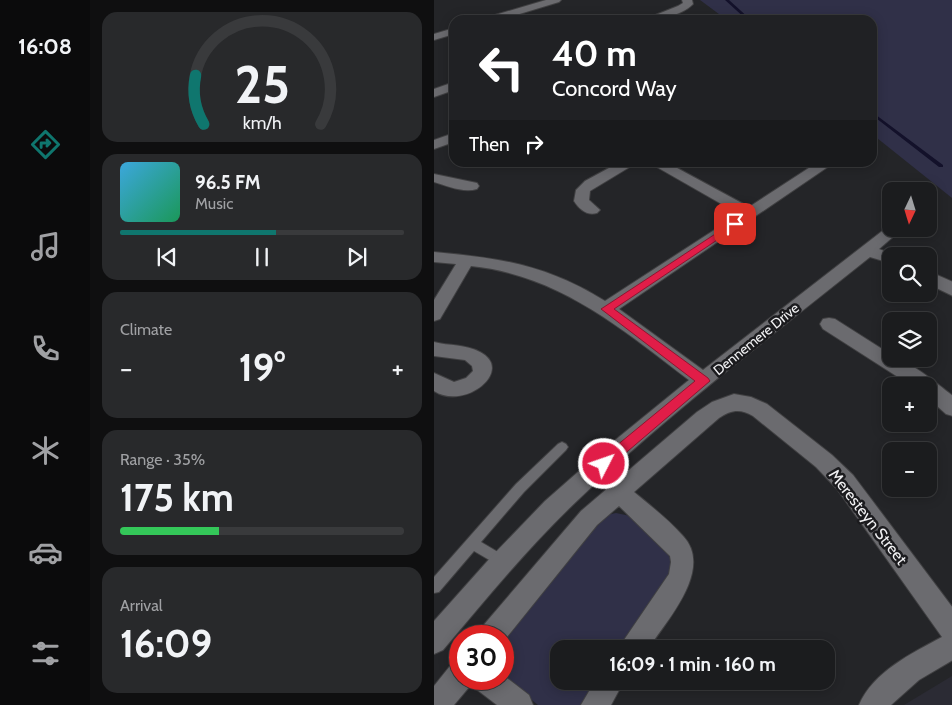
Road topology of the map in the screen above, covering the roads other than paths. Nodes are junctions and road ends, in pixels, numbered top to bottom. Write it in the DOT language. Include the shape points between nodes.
graph roads {
  1 [pos="556,0"];
  2 [pos="687,2"];
  3 [pos="506,15"];
  4 [pos="662,15"];
  5 [pos="449,32"];
  6 [pos="434,36"];
  7 [pos="449,88"];
  8 [pos="434,93"];
  9 [pos="449,139"];
  10 [pos="434,144"];
  11 [pos="622,167"];
  12 [pos="664,167"];
  13 [pos="820,167"];
  14 [pos="434,178"];
  15 [pos="472,186"];
  16 [pos="592,210"];
  17 [pos="750,214"];
  18 [pos="882,238"];
  19 [pos="867,250"];
  20 [pos="882,255"];
  21 [pos="434,257"];
  22 [pos="466,261"];
  23 [pos="937,282"];
  24 [pos="952,290"];
  25 [pos="606,309"];
  26 [pos="434,315"];
  27 [pos="829,324"];
  28 [pos="434,349"];
  29 [pos="914,377"];
  30 [pos="434,381"];
  31 [pos="704,381"];
  32 [pos="937,394"];
  33 [pos="952,408"];
  34 [pos="562,447"];
  35 [pos="619,492"];
  36 [pos="474,544"];
  37 [pos="504,563"];
  38 [pos="434,587"];
  39 [pos="500,625"];
  40 [pos="952,630"];
  41 [pos="638,640"];
  42 [pos="434,641"];
  43 [pos="952,645"];
  44 [pos="449,689"];
  45 [pos="500,690"];
  46 [pos="605,690"];
  47 [pos="436,705"];
  48 [pos="519,705"];
  49 [pos="595,705"];
  50 [pos="873,705"];
  1 -- 3 [label="street"];
  2 -- 4 [label="street" via="682,8"];
  5 -- 6 [label="street"];
  7 -- 8 [label="street"];
  9 -- 10 [label="street"];
  11 -- 16 [label="street" via="583,190 581,201"];
  12 -- 17 [label="street"];
  13 -- 17 [label="street"];
  14 -- 15 [label="street"];
  17 -- 25 [label="street"];
  18 -- 19 [label="street, Dennemere Drive"];
  19 -- 20 [label="street"];
  19 -- 31 [label="street, Dennemere Drive"];
  21 -- 22 [label="street"];
  22 -- 25 [label="street" via="515,267 546,277"];
  22 -- 26 [label="street"];
  23 -- 24 [label="street"];
  25 -- 31 [label="street"];
  27 -- 29 [label="street"];
  28 -- 30 [label="street" via="469,354 479,359 483,367 482,375 473,384 459,390 448,391"];
  31 -- 37 [label="street, Dennemere Drive" via="571,492"];
  32 -- 33 [label="street"];
  34 -- 36 [label="lane" via="520,488"];
  35 -- 39 [label="street" via="589,518"];
  35 -- 40 [label="street, Meresteyn Street" via="711,412 731,402 744,402 760,410 845,482"];
  35 -- 41 [label="street" via="676,545 683,562 680,578"];
  36 -- 37 [label="lane"];
  36 -- 38 [label="lane"];
  37 -- 42 [label="street, Dennemere Drive"];
  43 -- 50 [label="street" via="900,676"];
  44 -- 47 [label="street"];
  45 -- 48 [label="street"];
  46 -- 49 [label="street"];
}
